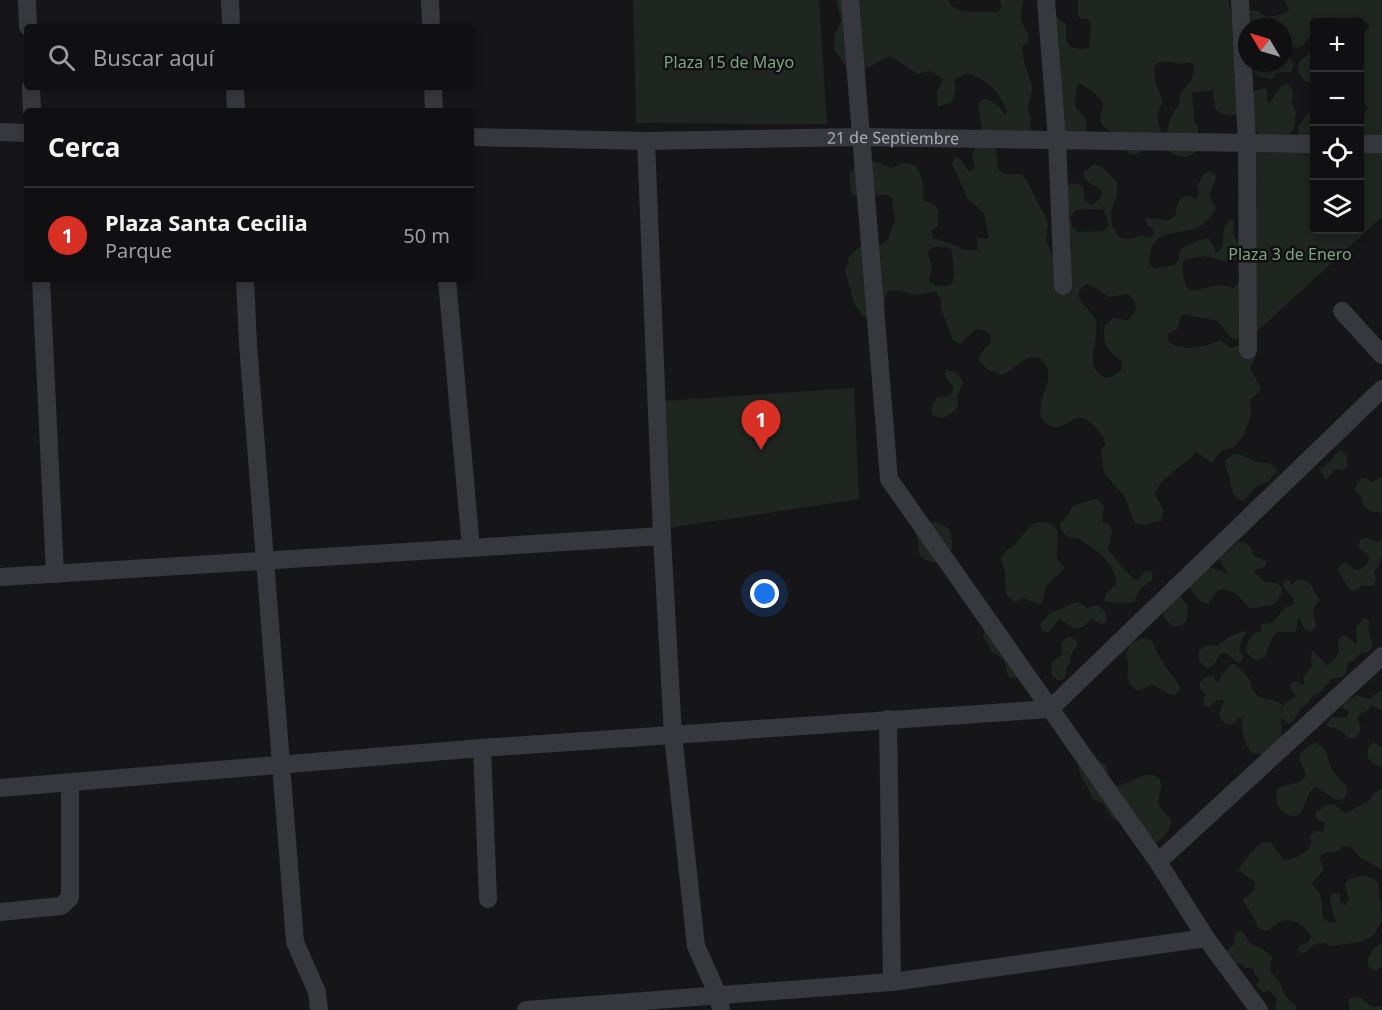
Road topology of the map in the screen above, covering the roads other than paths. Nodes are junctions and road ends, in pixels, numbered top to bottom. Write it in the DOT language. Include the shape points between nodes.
graph roads {
  1 [pos="27,0"];
  2 [pos="230,0"];
  3 [pos="430,0"];
  4 [pos="850,0"];
  5 [pos="1046,0"];
  6 [pos="1240,0"];
  7 [pos="28,24"];
  8 [pos="231,24"];
  9 [pos="431,24"];
  10 [pos="31,90"];
  11 [pos="235,90"];
  12 [pos="433,90"];
  13 [pos="32,108"];
  14 [pos="237,108"];
  15 [pos="434,108"];
  16 [pos="0,132"];
  17 [pos="24,133"];
  18 [pos="474,137"];
  19 [pos="861,137"];
  20 [pos="1057,140"];
  21 [pos="646,141"];
  22 [pos="1247,144"];
  23 [pos="1310,144"];
  24 [pos="1364,144"];
  25 [pos="1382,144"];
  26 [pos="41,282"];
  27 [pos="245,282"];
  28 [pos="447,282"];
  29 [pos="1063,286"];
  30 [pos="1342,311"];
  31 [pos="1248,350"];
  32 [pos="1382,355"];
  33 [pos="1382,389"];
  34 [pos="662,536"];
  35 [pos="471,548"];
  36 [pos="265,561"];
  37 [pos="55,574"];
  38 [pos="0,577"];
  39 [pos="1382,656"];
  40 [pos="1050,709"];
  41 [pos="888,719"];
  42 [pos="673,735"];
  43 [pos="482,748"];
  44 [pos="281,765"];
  45 [pos="70,783"];
  46 [pos="0,788"];
  47 [pos="1158,862"];
  48 [pos="488,899"];
  49 [pos="0,912"];
  50 [pos="1206,938"];
  51 [pos="892,982"];
  52 [pos="720,1002"];
  53 [pos="319,1010"];
  54 [pos="526,1010"];
  55 [pos="1259,1010"];
  1 -- 7 [label="street"];
  2 -- 8 [label="street"];
  3 -- 9 [label="street"];
  4 -- 19 [label="street"];
  5 -- 20 [label="street"];
  6 -- 22 [label="street"];
  10 -- 13 [label="street"];
  11 -- 14 [label="street"];
  12 -- 15 [label="street"];
  16 -- 17 [label="street"];
  18 -- 21 [label="street, 21 de Septiembre"];
  19 -- 20 [label="street, 21 de Septiembre"];
  19 -- 21 [label="street, 21 de Septiembre"];
  19 -- 40 [label="street" via="889,479"];
  20 -- 22 [label="street, 21 de Septiembre"];
  20 -- 29 [label="street"];
  21 -- 34 [label="street"];
  22 -- 23 [label="street, 21 de Septiembre"];
  22 -- 31 [label="street"];
  24 -- 25 [label="street"];
  26 -- 37 [label="street"];
  27 -- 36 [label="street"];
  28 -- 35 [label="street"];
  30 -- 32 [label="street"];
  33 -- 40 [label="street"];
  34 -- 35 [label="street"];
  34 -- 42 [label="street"];
  35 -- 36 [label="street"];
  36 -- 37 [label="street"];
  36 -- 44 [label="street"];
  37 -- 38 [label="street"];
  39 -- 47 [label="street"];
  40 -- 41 [label="street"];
  40 -- 47 [label="street"];
  41 -- 42 [label="street"];
  41 -- 51 [label="street"];
  42 -- 43 [label="street"];
  42 -- 52 [label="street" via="696,946"];
  43 -- 44 [label="street"];
  43 -- 48 [label="street"];
  44 -- 45 [label="street"];
  44 -- 53 [label="street" via="295,942 317,992"];
  45 -- 46 [label="street"];
  45 -- 49 [label="street" via="70,898 61,906"];
  47 -- 50 [label="street"];
  50 -- 51 [label="street"];
  50 -- 55 [label="street"];
  51 -- 52 [label="street"];
  52 -- 54 [label="street"];
}
